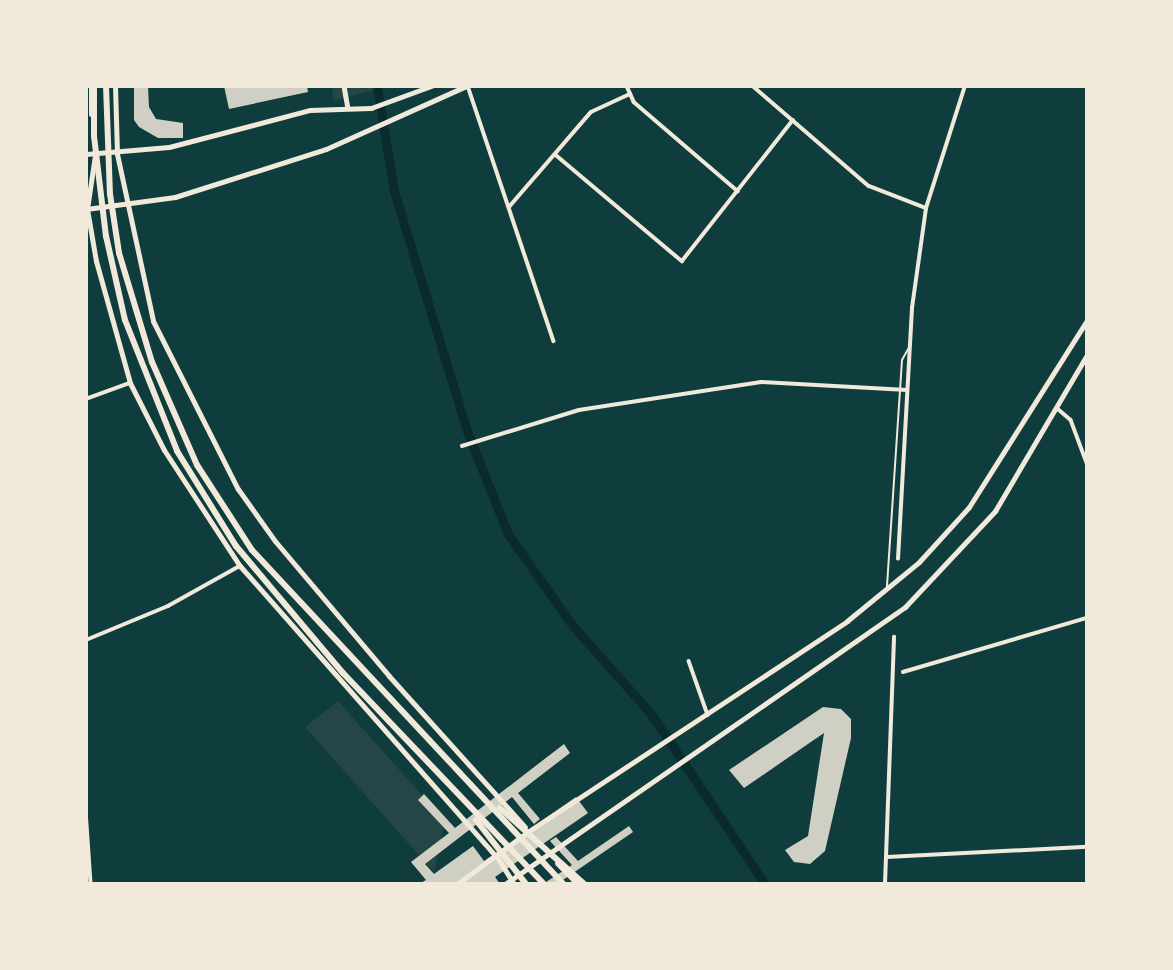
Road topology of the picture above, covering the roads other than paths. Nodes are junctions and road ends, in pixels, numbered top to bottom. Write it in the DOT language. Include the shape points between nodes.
graph roads {
  1 [pos="93,86"];
  2 [pos="106,86"];
  3 [pos="115,86"];
  4 [pos="344,86"];
  5 [pos="431,86"];
  6 [pos="467,86"];
  7 [pos="627,86"];
  8 [pos="753,86"];
  9 [pos="965,86"];
  10 [pos="630,94"];
  11 [pos="348,108"];
  12 [pos="793,120"];
  13 [pos="95,153"];
  14 [pos="117,153"];
  15 [pos="86,154"];
  16 [pos="556,155"];
  17 [pos="738,191"];
  18 [pos="126,207"];
  19 [pos="509,207"];
  20 [pos="926,208"];
  21 [pos="87,209"];
  22 [pos="86,232"];
  23 [pos="92,239"];
  24 [pos="1087,320"];
  25 [pos="554,341"];
  26 [pos="910,345"];
  27 [pos="1087,355"];
  28 [pos="130,383"];
  29 [pos="900,389"];
  30 [pos="907,390"];
  31 [pos="86,399"];
  32 [pos="1056,408"];
  33 [pos="462,446"];
  34 [pos="1087,463"];
  35 [pos="898,559"];
  36 [pos="240,566"];
  37 [pos="887,589"];
  38 [pos="1087,618"];
  39 [pos="894,637"];
  40 [pos="86,640"];
  41 [pos="688,661"];
  42 [pos="902,672"];
  43 [pos="709,715"];
  44 [pos="472,782"];
  45 [pos="460,799"];
  46 [pos="86,810"];
  47 [pos="529,831"];
  48 [pos="1087,847"];
  49 [pos="548,853"];
  50 [pos="497,857"];
  51 [pos="887,857"];
  52 [pos="510,883"];
  53 [pos="91,884"];
  54 [pos="457,884"];
  55 [pos="526,884"];
  56 [pos="544,884"];
  57 [pos="564,884"];
  58 [pos="577,884"];
  59 [pos="584,884"];
  60 [pos="885,884"];
  1 -- 13 [label="main road"];
  1 -- 45 [label="highway" via="106,236 125,320 177,452 236,547 343,673"];
  2 -- 44 [label="highway" via="110,194 130,298 197,465 252,550"];
  3 -- 14 [label="main road"];
  4 -- 11 [label="street"];
  5 -- 11 [label="main road" via="371,108"];
  6 -- 18 [label="main road" via="326,149 175,197"];
  6 -- 19 [label="street"];
  7 -- 10 [label="street"];
  8 -- 12 [label="street"];
  9 -- 20 [label="street"];
  10 -- 16 [label="street" via="591,112"];
  10 -- 17 [label="street"];
  11 -- 14 [label="main road" via="310,110 169,147"];
  12 -- 17 [label="street"];
  12 -- 20 [label="street" via="869,186"];
  13 -- 14 [label="main road"];
  13 -- 15 [label="main road"];
  13 -- 21 [label="main road"];
  14 -- 18 [label="main road"];
  16 -- 17 [label="street" via="682,261"];
  16 -- 19 [label="street"];
  18 -- 21 [label="main road"];
  18 -- 47 [label="main road" via="153,321 238,489 275,541 381,666"];
  19 -- 25 [label="street"];
  20 -- 26 [label="street"];
  21 -- 23 [label="main road"];
  22 -- 23 [label="main road"];
  23 -- 28 [label="main road"];
  24 -- 37 [label="main road" via="969,507 944,539"];
  26 -- 29 [label="lane" via="902,360"];
  26 -- 30 [label="street"];
  27 -- 32 [label="main road"];
  28 -- 31 [label="street"];
  28 -- 36 [label="main road" via="164,450"];
  29 -- 30 [label="street"];
  29 -- 33 [label="street" via="761,382 579,410"];
  29 -- 37 [label="lane"];
  30 -- 35 [label="street"];
  32 -- 34 [label="street" via="1071,420"];
  32 -- 49 [label="main road" via="995,511 905,607"];
  36 -- 40 [label="street" via="168,606"];
  36 -- 50 [label="main road"];
  37 -- 43 [label="main road"];
  38 -- 42 [label="street"];
  39 -- 51 [label="street"];
  41 -- 43 [label="street"];
  43 -- 47 [label="main road"];
  44 -- 57 [label="highway"];
  44 -- 59 [label="highway"];
  45 -- 55 [label="highway"];
  45 -- 56 [label="highway"];
  46 -- 53 [label="street"];
  47 -- 49 [label="main road"];
  47 -- 50 [label="main road"];
  48 -- 51 [label="street"];
  49 -- 52 [label="main road"];
  49 -- 58 [label="main road"];
  50 -- 52 [label="main road"];
  50 -- 54 [label="main road"];
  51 -- 60 [label="street"];
}
